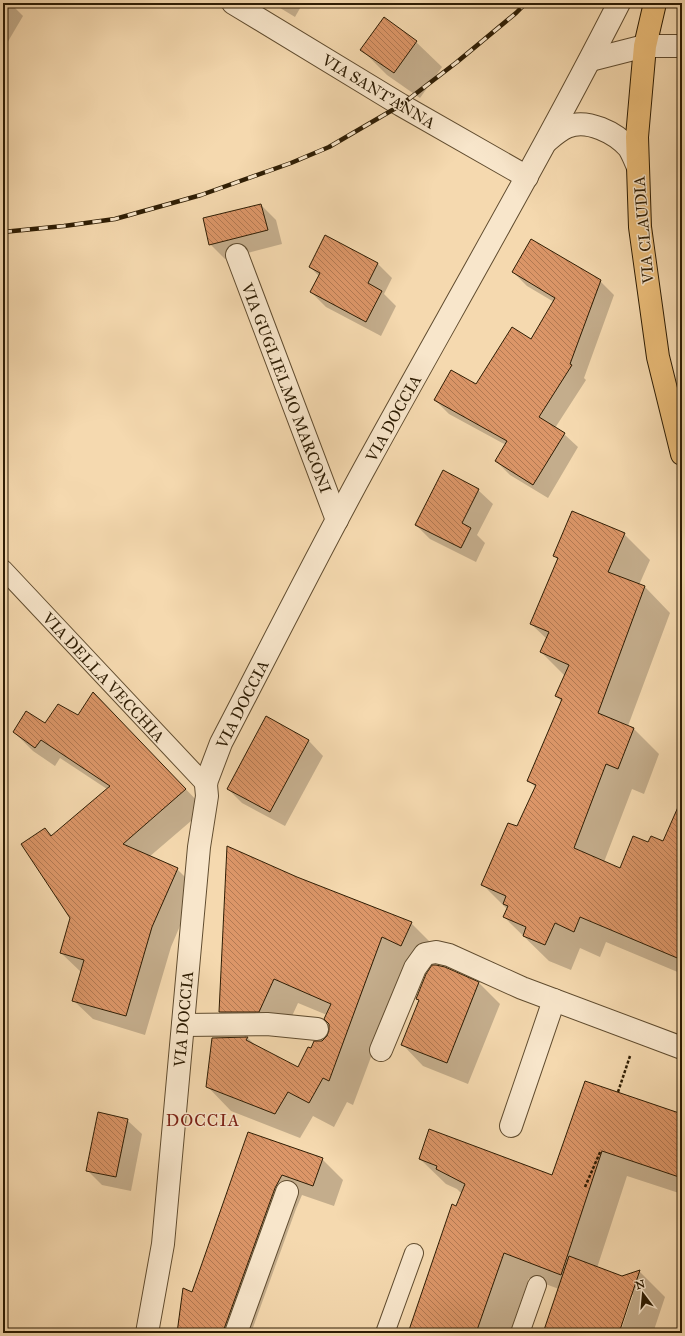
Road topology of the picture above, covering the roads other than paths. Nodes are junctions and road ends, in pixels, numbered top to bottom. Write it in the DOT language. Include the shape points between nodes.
graph roads {
  1 [pos="233,3"];
  2 [pos="620,3"];
  3 [pos="655,3"];
  4 [pos="645,46"];
  5 [pos="676,46"];
  6 [pos="590,60"];
  7 [pos="546,141"];
  8 [pos="638,165"];
  9 [pos="527,177"];
  10 [pos="237,255"];
  11 [pos="682,454"];
  12 [pos="337,520"];
  13 [pos="3,569"];
  14 [pos="206,785"];
  15 [pos="554,1000"];
  16 [pos="183,1025"];
  17 [pos="317,1029"];
  18 [pos="682,1048"];
  19 [pos="380,1050"];
  20 [pos="511,1126"];
  21 [pos="287,1192"];
  22 [pos="414,1253"];
  23 [pos="537,1285"];
  24 [pos="147,1333"];
  25 [pos="236,1333"];
  26 [pos="385,1333"];
  27 [pos="520,1333"];
  1 -- 9 [label="street, VIA SANT'ANNA" via="394,101"];
  2 -- 6 [label="street, VIA DOCCIA"];
  3 -- 4 [label="main road, VIA CLAUDIA"];
  4 -- 5 [label="street"];
  4 -- 6 [label="street"];
  4 -- 8 [label="main road, VIA CLAUDIA" via="637,137"];
  6 -- 7 [label="street, VIA DOCCIA"];
  7 -- 8 [label="street, VIA DOCCIA" via="568,126 597,126 615,136 629,149"];
  7 -- 9 [label="street, VIA DOCCIA"];
  8 -- 11 [label="main road, VIA CLAUDIA" via="640,227 658,357"];
  9 -- 12 [label="street, VIA DOCCIA"];
  10 -- 12 [label="street, VIA GUGLIELMO MARCONI"];
  12 -- 14 [label="street, VIA DOCCIA" via="221,743"];
  13 -- 14 [label="lane, VIA DELLA VECCHIA"];
  14 -- 16 [label="street, VIA DOCCIA" via="207,796 199,847"];
  15 -- 18 [label="street"];
  15 -- 19 [label="street" via="449,956 436,952 425,954 414,968"];
  15 -- 20 [label="street"];
  16 -- 17 [label="street" via="267,1024"];
  16 -- 24 [label="street, VIA DOCCIA" via="163,1244"];
  21 -- 25 [label="street"];
  22 -- 26 [label="lane"];
  23 -- 27 [label="lane"];
}
